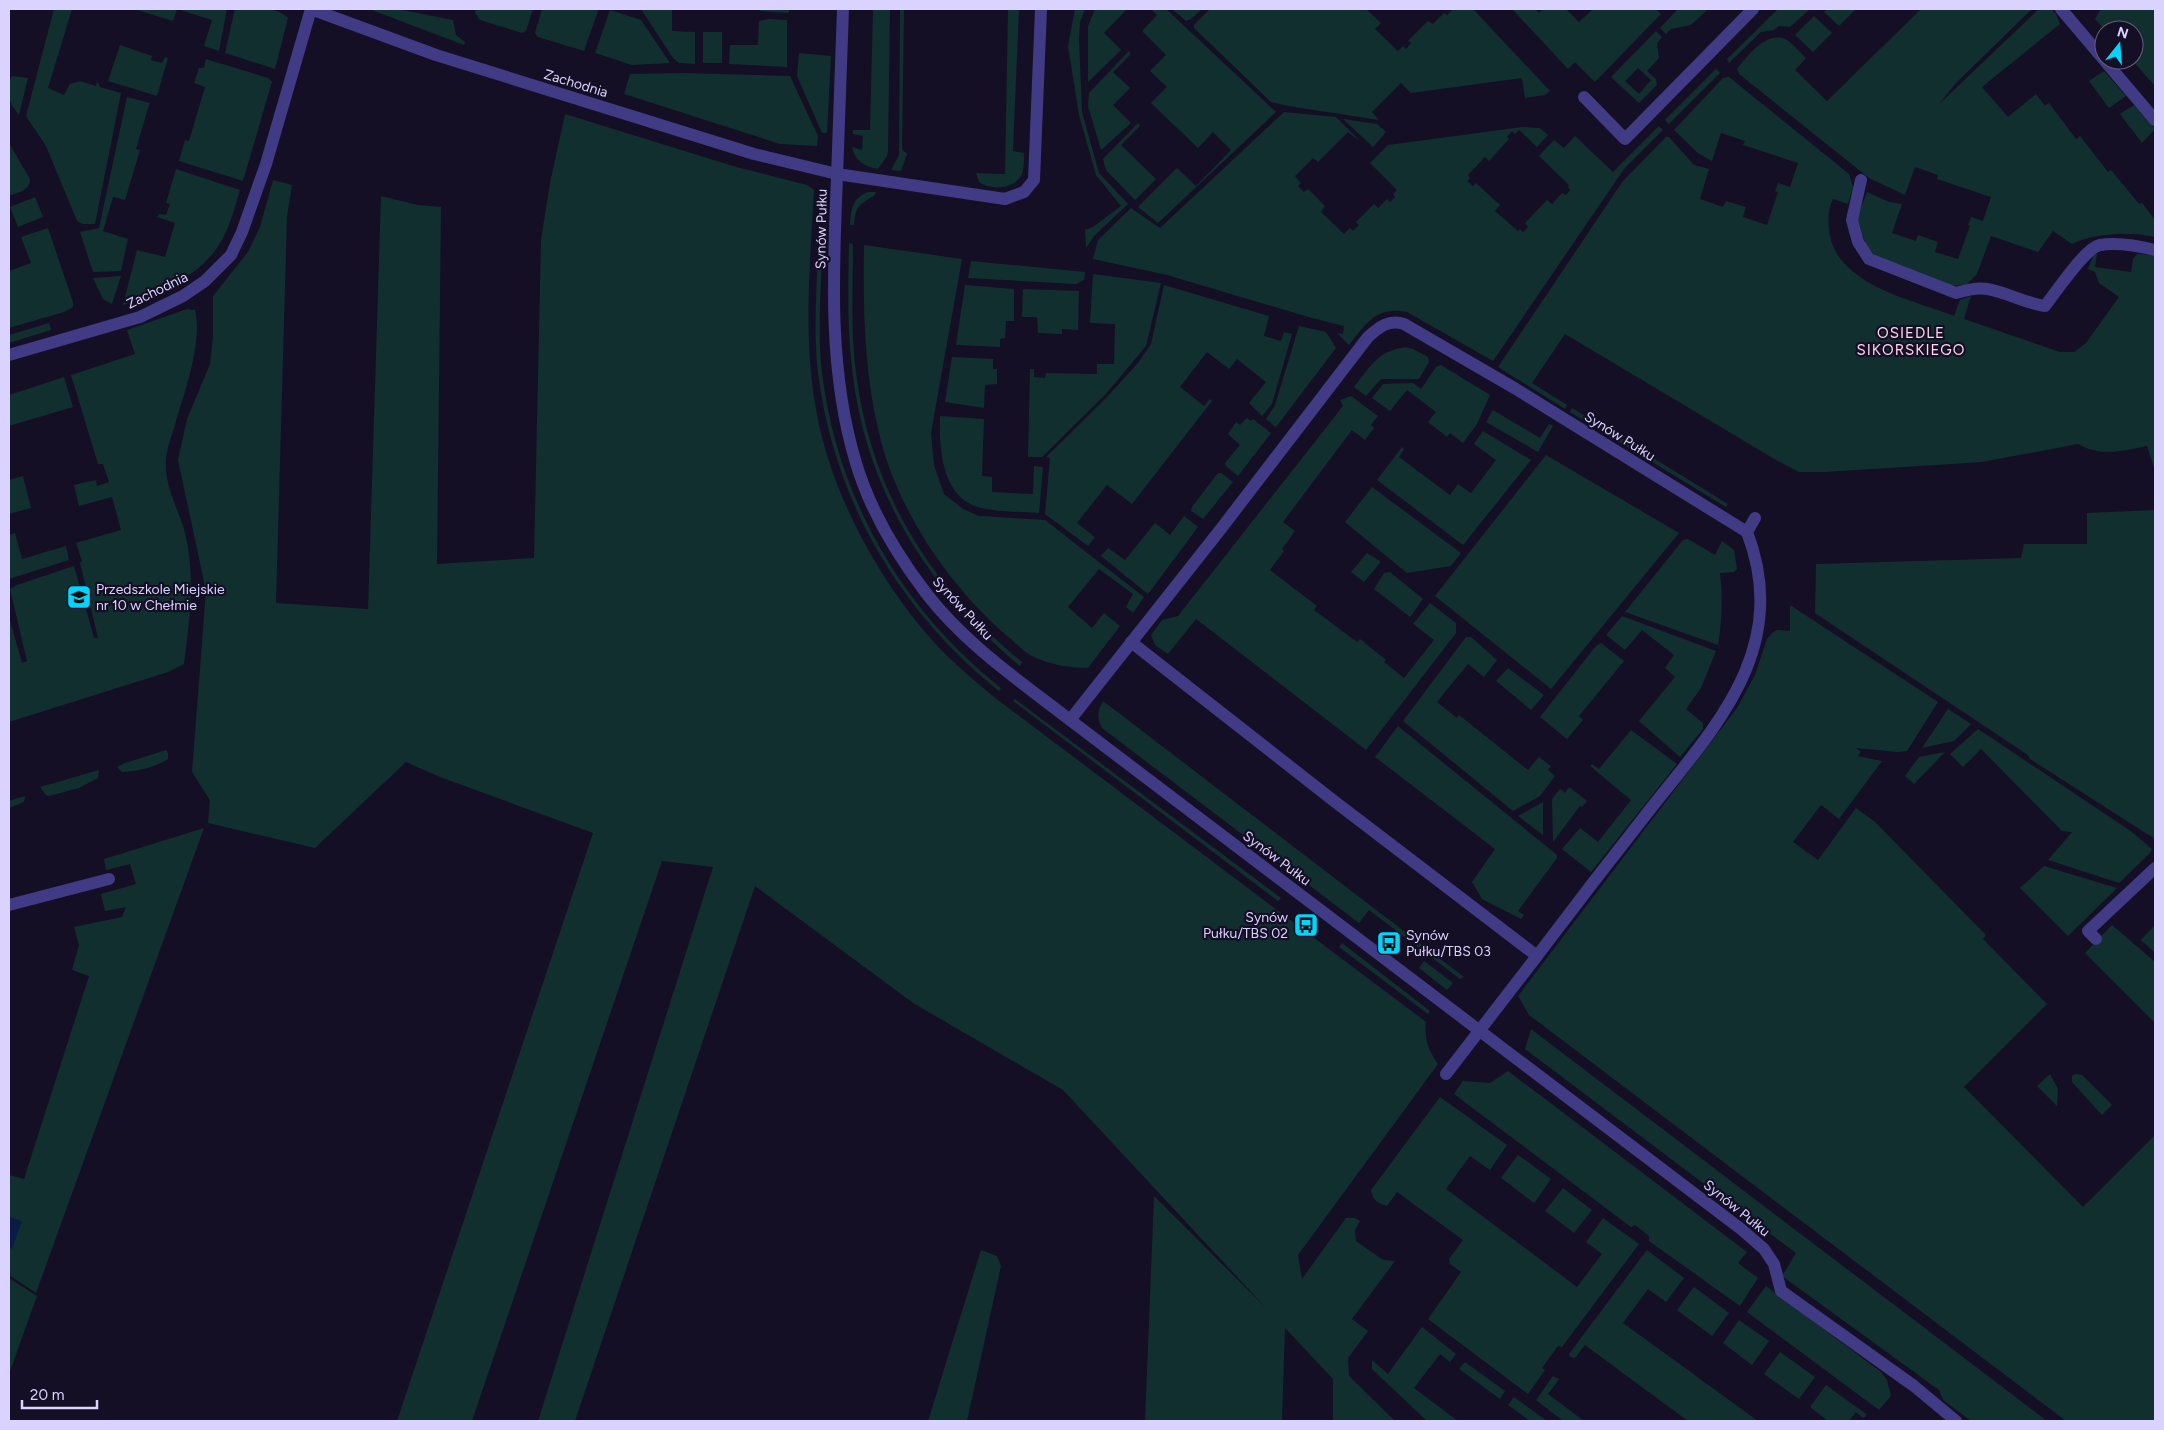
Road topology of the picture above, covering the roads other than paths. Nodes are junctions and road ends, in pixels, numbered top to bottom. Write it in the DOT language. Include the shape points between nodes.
graph roads {
  1 [pos="311,9"];
  2 [pos="843,9"];
  3 [pos="1041,9"];
  4 [pos="1753,9"];
  5 [pos="2061,9"];
  6 [pos="1584,97"];
  7 [pos="2155,120"];
  8 [pos="837,174"];
  9 [pos="1861,180"];
  10 [pos="2155,250"];
  11 [pos="9,355"];
  12 [pos="1755,518"];
  13 [pos="1747,532"];
  14 [pos="1131,642"];
  15 [pos="1070,720"];
  16 [pos="2155,868"];
  17 [pos="109,879"];
  18 [pos="9,905"];
  19 [pos="2096,939"];
  20 [pos="1537,956"];
  21 [pos="1480,1030"];
  22 [pos="1446,1074"];
  23 [pos="1956,1421"];
  1 -- 8 [label="street, Zachodnia" via="436,56 754,154"];
  1 -- 11 [label="street, Zachodnia" via="266,164 231,255 205,282 140,317"];
  2 -- 8 [label="street, Synów Pułku"];
  3 -- 8 [label="street, Zachodnia" via="1034,180 1024,192 1005,199"];
  4 -- 6 [label="street" via="1625,139"];
  5 -- 7 [label="street"];
  8 -- 15 [label="street, Synów Pułku" via="835,341 844,413 856,464 870,500 892,543 926,594 970,642"];
  9 -- 10 [label="street" via="1852,220 1858,242 1869,259 1956,293 1987,289 2029,304 2045,306 2088,252 2099,245"];
  12 -- 13 [label="street"];
  13 -- 14 [label="street, Synów Pułku" via="1489,373 1404,324 1394,322 1376,329"];
  13 -- 20 [label="street" via="1755,554 1760,609 1753,652 1738,690 1712,731"];
  14 -- 15 [label="street, Synów Pułku"];
  14 -- 20 [label="street"];
  15 -- 21 [label="street, Synów Pułku"];
  16 -- 19 [label="street" via="2088,931"];
  17 -- 18 [label="street"];
  20 -- 21 [label="street"];
  21 -- 22 [label="street"];
  21 -- 23 [label="street, Synów Pułku" via="1741,1229 1764,1248 1774,1264 1781,1291 1914,1386"];
}
